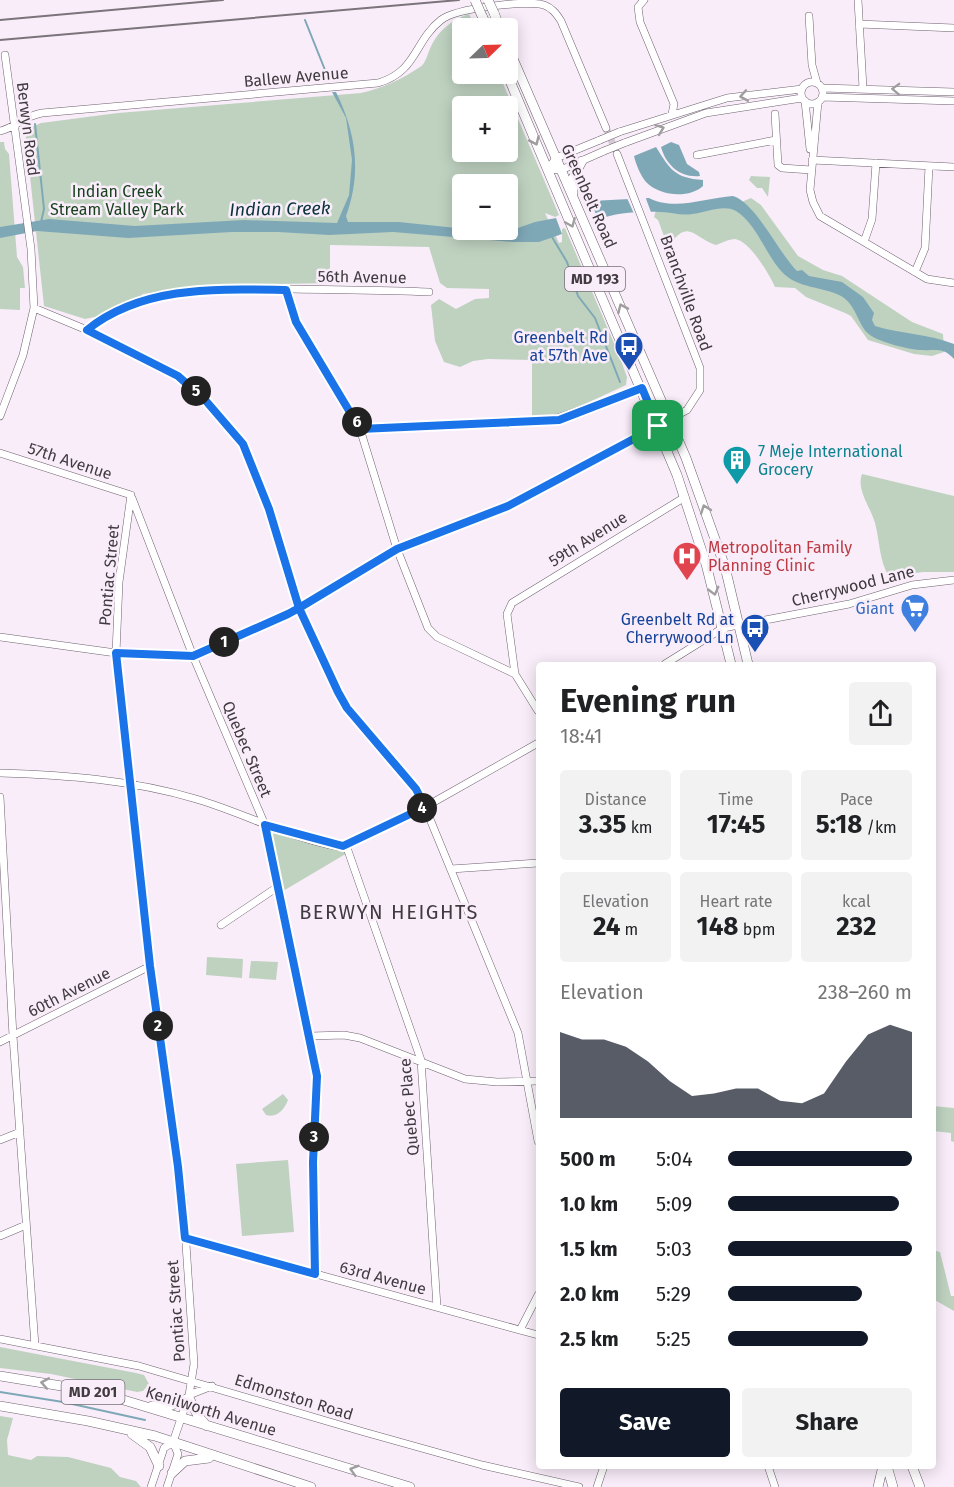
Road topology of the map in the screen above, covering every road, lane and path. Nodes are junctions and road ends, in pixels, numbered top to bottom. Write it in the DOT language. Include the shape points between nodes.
graph roads {
  1 [pos="475,0"];
  2 [pos="488,0"];
  3 [pos="644,0"];
  4 [pos="858,0"];
  5 [pos="809,16"];
  6 [pos="483,18"];
  7 [pos="496,18"];
  8 [pos="859,24"];
  9 [pos="954,28"];
  10 [pos="5,55"];
  11 [pos="812,65"];
  12 [pos="518,70"];
  13 [pos="808,83"];
  14 [pos="511,84"];
  15 [pos="819,86"];
  16 [pos="863,88"];
  17 [pos="802,89"];
  18 [pos="954,92"];
  19 [pos="820,99"];
  20 [pos="804,100"];
  21 [pos="954,101"];
  22 [pos="672,114"];
  23 [pos="775,114"];
  24 [pos="14,125"];
  25 [pos="606,128"];
  26 [pos="0,131"];
  27 [pos="776,140"];
  28 [pos="617,154"];
  29 [pos="698,155"];
  30 [pos="556,158"];
  31 [pos="812,159"];
  32 [pos="582,161"];
  33 [pos="876,163"];
  34 [pos="930,166"];
  35 [pos="954,167"];
  36 [pos="548,169"];
  37 [pos="561,170"];
  38 [pos="811,170"];
  39 [pos="573,198"];
  40 [pos="864,242"];
  41 [pos="915,272"];
  42 [pos="954,283"];
  43 [pos="286,290"];
  44 [pos="429,292"];
  45 [pos="34,308"];
  46 [pos="87,330"];
  47 [pos="642,388"];
  48 [pos="0,416"];
  49 [pos="671,419"];
  50 [pos="658,426"];
  51 [pos="360,429"];
  52 [pos="0,453"];
  53 [pos="131,495"];
  54 [pos="685,497"];
  55 [pos="397,549"];
  56 [pos="954,580"];
  57 [pos="299,608"];
  58 [pos="741,625"];
  59 [pos="723,628"];
  60 [pos="0,637"];
  61 [pos="116,653"];
  62 [pos="193,656"];
  63 [pos="668,662"];
  64 [pos="731,662"];
  65 [pos="748,662"];
  66 [pos="515,674"];
  67 [pos="536,708"];
  68 [pos="536,744"];
  69 [pos="0,773"];
  70 [pos="129,784"];
  71 [pos="0,797"];
  72 [pos="425,807"];
  73 [pos="265,825"];
  74 [pos="346,845"];
  75 [pos="536,863"];
  76 [pos="451,869"];
  77 [pos="276,888"];
  78 [pos="3,900"];
  79 [pos="221,925"];
  80 [pos="150,966"];
  81 [pos="9,969"];
  82 [pos="0,971"];
  83 [pos="13,1036"];
  84 [pos="311,1036"];
  85 [pos="0,1042"];
  86 [pos="421,1060"];
  87 [pos="536,1081"];
  88 [pos="528,1082"];
  89 [pos="536,1129"];
  90 [pos="20,1132"];
  91 [pos="0,1140"];
  92 [pos="26,1225"];
  93 [pos="0,1236"];
  94 [pos="185,1238"];
  95 [pos="315,1274"];
  96 [pos="536,1299"];
  97 [pos="437,1307"];
  98 [pos="520,1330"];
  99 [pos="536,1334"];
  100 [pos="0,1339"];
  101 [pos="35,1346"];
  102 [pos="0,1376"];
  103 [pos="193,1380"];
  104 [pos="213,1386"];
  105 [pos="189,1397"];
  106 [pos="0,1406"];
  107 [pos="146,1406"];
  108 [pos="182,1418"];
  109 [pos="119,1428"];
  110 [pos="208,1428"];
  111 [pos="173,1442"];
  112 [pos="227,1461"];
  113 [pos="159,1466"];
  114 [pos="603,1469"];
  115 [pos="769,1469"];
  116 [pos="884,1469"];
  117 [pos="886,1469"];
  118 [pos="913,1469"];
  119 [pos="172,1473"];
  120 [pos="152,1487"];
  121 [pos="167,1487"];
  122 [pos="311,1487"];
  123 [pos="410,1487"];
  124 [pos="579,1487"];
  125 [pos="597,1487"];
  126 [pos="775,1487"];
  127 [pos="878,1487"];
  128 [pos="893,1487"];
  129 [pos="920,1487"];
  1 -- 6 [label="main road, bridge"];
  2 -- 7 [label="main road, bridge"];
  3 -- 22 [label="street" via="638,7 640,22 674,104"];
  4 -- 8 [label="street"];
  5 -- 11 [label="street"];
  8 -- 9 [label="street"];
  8 -- 16 [label="street"];
  10 -- 24 [label="street, Berwyn Road"];
  11 -- 13 [label="street"];
  11 -- 15 [label="street"];
  12 -- 30 [label="main road, Greenbelt Road / MD 193"];
  13 -- 15 [label="street"];
  13 -- 17 [label="street"];
  14 -- 36 [label="main road, Greenbelt Road / MD 193, one-way"];
  15 -- 16 [label="street"];
  15 -- 19 [label="street"];
  18 -- 16 [label="street, one-way"];
  17 -- 20 [label="street"];
  17 -- 22 [label="street, one-way" via="727,98"];
  19 -- 20 [label="street" via="811,104"];
  19 -- 21 [label="street"];
  19 -- 31 [label="street"];
  20 -- 31 [label="street"];
  32 -- 20 [label="street, one-way, bridge" via="706,113"];
  22 -- 30 [label="street, bridge"];
  23 -- 27 [label="street"];
  24 -- 25 [label="street, Ballew Avenue" via="42,113 378,83 404,70 428,32 450,14 471,8 537,3 552,9 561,21"];
  24 -- 26 [label="street, Ballew Avenue"];
  24 -- 45 [label="street, Berwyn Road"];
  27 -- 29 [label="street"];
  27 -- 38 [label="street" via="780,167"];
  28 -- 49 [label="street, Branchville Road" via="701,374 696,401"];
  30 -- 36 [label="street"];
  30 -- 37 [label="main road, Greenbelt Road / MD 193"];
  31 -- 33 [label="street"];
  31 -- 38 [label="street"];
  32 -- 37 [label="street"];
  32 -- 39 [label="main road" via="573,178"];
  33 -- 34 [label="street"];
  33 -- 40 [label="street" via="872,219"];
  34 -- 35 [label="street"];
  34 -- 41 [label="street" via="925,248"];
  36 -- 37 [label="street"];
  36 -- 47 [label="main road, Greenbelt Road / MD 193, one-way"];
  37 -- 39 [label="main road, Greenbelt Road / MD 193"];
  38 -- 40 [label="street" via="811,198 820,216"];
  49 -- 39 [label="main road, Greenbelt Road / MD 193, one-way"];
  40 -- 41 [label="street"];
  41 -- 42 [label="street" via="932,281"];
  43 -- 44 [label="street, 56th Avenue"];
  43 -- 46 [label="street, 56th Avenue" via="221,289 164,295 119,308"];
  43 -- 51 [label="street" via="296,322"];
  45 -- 46 [label="street"];
  45 -- 48 [label="street, Berwyn Road" via="23,355"];
  46 -- 57 [label="street" via="178,376 243,444 269,509"];
  47 -- 50 [label="main road, Greenbelt Road / MD 193"];
  47 -- 51 [label="street" via="559,420"];
  49 -- 50 [label="street, Branchville Road"];
  58 -- 49 [label="main road, Greenbelt Road / MD 193, one-way" via="720,550"];
  50 -- 54 [label="main road, Greenbelt Road / MD 193"];
  50 -- 55 [label="street, Branchville Road" via="508,506"];
  51 -- 55 [label="street"];
  52 -- 53 [label="street, 57th Avenue"];
  53 -- 61 [label="street, Pontiac Street" via="119,582"];
  53 -- 62 [label="street, Quebec Street"];
  54 -- 59 [label="main road, Greenbelt Road / MD 193, one-way"];
  54 -- 66 [label="street, 59th Avenue" via="515,600 509,609 508,625"];
  55 -- 57 [label="street, Branchville Road"];
  55 -- 66 [label="street" via="431,632"];
  56 -- 58 [label="street, Cherrywood Lane" via="912,585 849,604"];
  57 -- 62 [label="street, Branchville Road"];
  57 -- 72 [label="street" via="347,708 416,789"];
  58 -- 59 [label="street, Cherrywood Lane"];
  58 -- 65 [label="main road, Greenbelt Road / MD 193"];
  59 -- 63 [label="street"];
  59 -- 64 [label="main road, Greenbelt Road / MD 193"];
  60 -- 61 [label="street"];
  61 -- 62 [label="street"];
  61 -- 70 [label="street, Pontiac Street"];
  62 -- 73 [label="street, Quebec Street"];
  66 -- 67 [label="street"];
  68 -- 72 [label="street"];
  69 -- 70 [label="street"];
  70 -- 73 [label="street" via="199,799"];
  70 -- 80 [label="street, Pontiac Street"];
  71 -- 78 [label="street"];
  72 -- 74 [label="street"];
  72 -- 76 [label="street"];
  73 -- 74 [label="street" via="329,845"];
  73 -- 77 [label="street, Quebec Street"];
  74 -- 86 [label="street, Quebec Place"];
  75 -- 76 [label="street"];
  76 -- 88 [label="street" via="518,1033"];
  77 -- 79 [label="street"];
  77 -- 84 [label="street, Quebec Street"];
  78 -- 81 [label="street"];
  80 -- 83 [label="street, 60th Avenue"];
  80 -- 94 [label="street, Pontiac Street"];
  81 -- 82 [label="street"];
  81 -- 83 [label="street"];
  83 -- 85 [label="street, 60th Avenue"];
  83 -- 90 [label="street"];
  84 -- 86 [label="street" via="352,1035"];
  84 -- 95 [label="street, Quebec Street" via="317,1076 313,1162"];
  86 -- 88 [label="street" via="465,1078"];
  86 -- 97 [label="street, Quebec Place"];
  87 -- 88 [label="street"];
  88 -- 89 [label="street"];
  90 -- 91 [label="street"];
  90 -- 92 [label="street"];
  92 -- 93 [label="street"];
  92 -- 101 [label="street"];
  94 -- 95 [label="street, 63rd Avenue"];
  94 -- 103 [label="street, Pontiac Street"];
  95 -- 97 [label="street, 63rd Avenue"];
  96 -- 98 [label="street"];
  97 -- 98 [label="street, 63rd Avenue"];
  98 -- 99 [label="street, 63rd Avenue"];
  100 -- 101 [label="street, Edmonston Road"];
  101 -- 103 [label="street, Edmonston Road"];
  107 -- 102 [label="main road, Kenilworth Avenue / MD 201, one-way" via="86,1390"];
  103 -- 104 [label="street, Edmonston Road"];
  103 -- 105 [label="street, Pontiac Street"];
  104 -- 105 [label="street"];
  104 -- 124 [label="street, Edmonston Road" via="482,1465"];
  105 -- 107 [label="main road" via="169,1406"];
  105 -- 108 [label="street, Pontiac Street"];
  105 -- 110 [label="main road"];
  106 -- 109 [label="main road, MD 201"];
  107 -- 108 [label="main road, Kenilworth Avenue / MD 201"];
  108 -- 110 [label="main road, Kenilworth Avenue / MD 201"];
  108 -- 111 [label="street, Pontiac Street"];
  109 -- 111 [label="main road, MD 201"];
  109 -- 113 [label="main road" via="148,1445"];
  123 -- 110 [label="main road, Kenilworth Avenue / MD 201, one-way"];
  111 -- 112 [label="main road, MD 201"];
  111 -- 113 [label="street" via="164,1448"];
  111 -- 119 [label="street" via="178,1454"];
  112 -- 119 [label="main road" via="190,1460"];
  112 -- 122 [label="main road, MD 201"];
  113 -- 120 [label="street"];
  114 -- 125 [label="street"];
  115 -- 126 [label="street"];
  116 -- 127 [label="main road"];
  117 -- 128 [label="main road"];
  118 -- 129 [label="main road"];
  119 -- 121 [label="street"];
}
